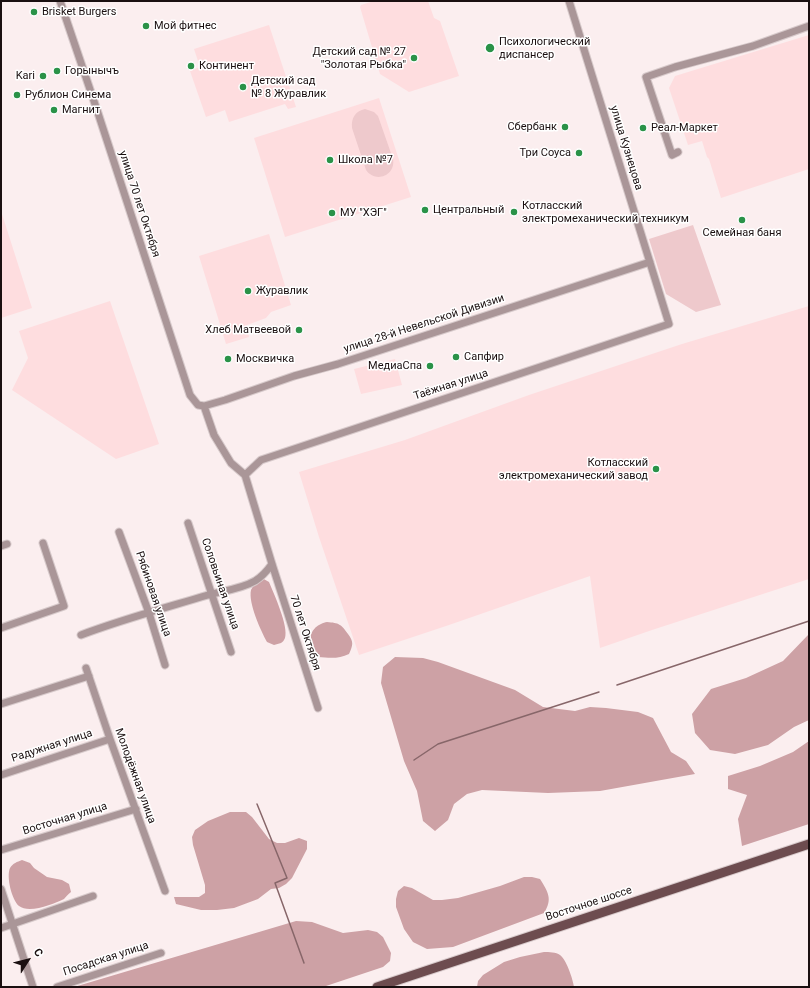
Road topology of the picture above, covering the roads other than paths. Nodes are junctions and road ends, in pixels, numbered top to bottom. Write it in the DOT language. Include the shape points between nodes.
graph roads {
  1 [pos="60,1"];
  2 [pos="570,1"];
  3 [pos="809,26"];
  4 [pos="678,152"];
  5 [pos="650,262"];
  6 [pos="669,324"];
  7 [pos="204,406"];
  8 [pos="245,475"];
  9 [pos="188,523"];
  10 [pos="119,532"];
  11 [pos="43,543"];
  12 [pos="272,564"];
  13 [pos="212,594"];
  14 [pos="149,613"];
  15 [pos="1,628"];
  16 [pos="81,635"];
  17 [pos="231,652"];
  18 [pos="165,665"];
  19 [pos="86,668"];
  20 [pos="89,676"];
  21 [pos="1,704"];
  22 [pos="318,708"];
  23 [pos="110,739"];
  24 [pos="1,775"];
  25 [pos="136,809"];
  26 [pos="809,844"];
  27 [pos="1,850"];
  28 [pos="1,889"];
  29 [pos="164,891"];
  30 [pos="93,896"];
  31 [pos="13,924"];
  32 [pos="1,928"];
  33 [pos="161,953"];
  34 [pos="33,987"];
  35 [pos="57,987"];
  36 [pos="377,987"];
  1 -- 7 [label="street, улица 70 лет Октября" via="190,396 198,405"];
  2 -- 5 [label="street, улица Кузнецова"];
  3 -- 4 [label="street" via="753,46 646,77 672,154"];
  5 -- 6 [label="street, улица Кузнецова"];
  5 -- 7 [label="street, улица 28-й Невельской Дивизии"];
  6 -- 8 [label="street, Таёжная улица" via="261,460"];
  7 -- 8 [label="street" via="214,435 231,463"];
  8 -- 12 [label="street, 70 лет Октября"];
  9 -- 13 [label="street, Соловьиная улица"];
  10 -- 14 [label="street, Рябиновая улица"];
  11 -- 15 [label="street" via="64,606"];
  12 -- 13 [label="street" via="256,581"];
  12 -- 22 [label="street, 70 лет Октября"];
  13 -- 14 [label="street"];
  13 -- 17 [label="street, Соловьиная улица"];
  14 -- 16 [label="street"];
  14 -- 18 [label="street, Рябиновая улица"];
  19 -- 20 [label="street, Молодёжная улица"];
  20 -- 21 [label="street"];
  20 -- 23 [label="street, Молодёжная улица"];
  23 -- 24 [label="street, Радужная улица"];
  23 -- 25 [label="street, Молодёжная улица"];
  25 -- 27 [label="street, Восточная улица"];
  25 -- 29 [label="street, Молодёжная улица"];
  26 -- 36 [label="main road, Восточное шоссе"];
  28 -- 31 [label="street"];
  30 -- 31 [label="street"];
  31 -- 32 [label="street"];
  31 -- 34 [label="street"];
  33 -- 35 [label="street, Посадская улица"];
}
